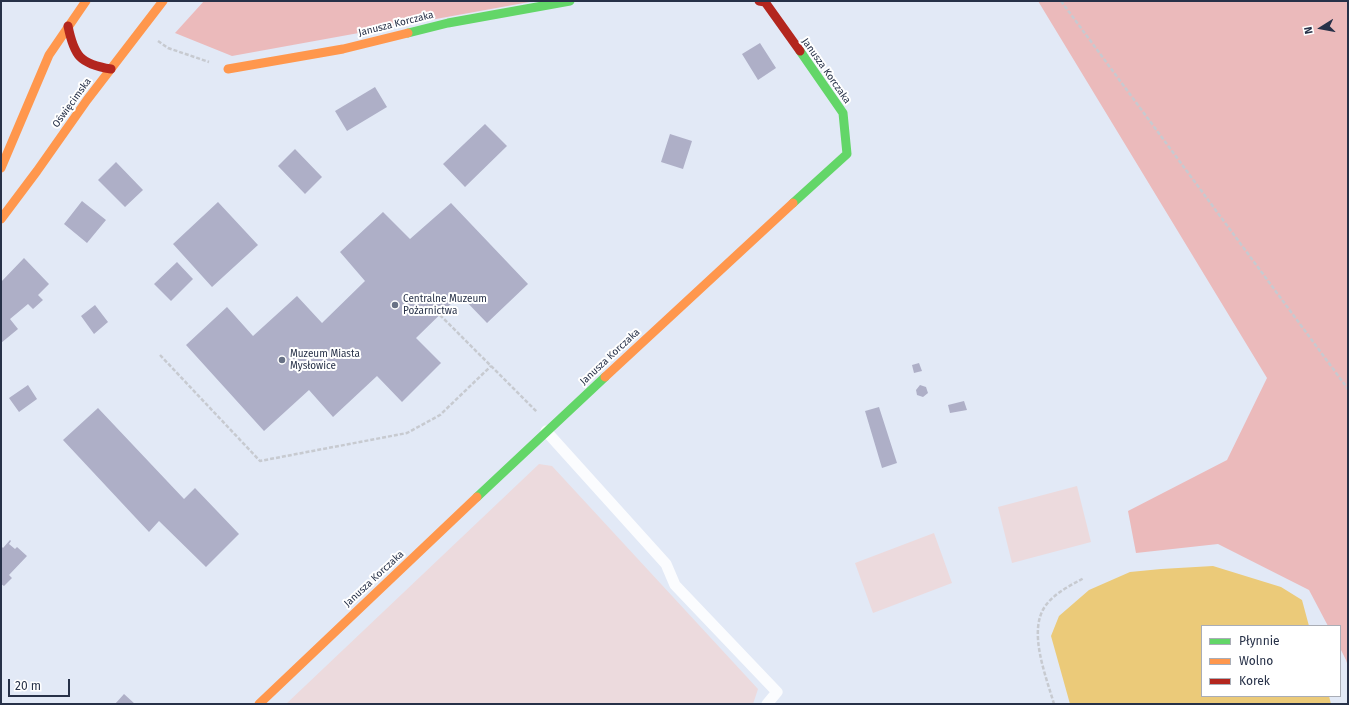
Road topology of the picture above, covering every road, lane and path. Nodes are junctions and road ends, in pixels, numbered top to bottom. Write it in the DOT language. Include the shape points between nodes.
graph roads {
  1 [pos="86,1"];
  2 [pos="163,1"];
  3 [pos="570,1"];
  4 [pos="759,1"];
  5 [pos="1060,1"];
  6 [pos="68,26"];
  7 [pos="156,40"];
  8 [pos="208,62"];
  9 [pos="111,69"];
  10 [pos="228,69"];
  11 [pos="1,168"];
  12 [pos="1,219"];
  13 [pos="440,315"];
  14 [pos="160,355"];
  15 [pos="491,366"];
  16 [pos="1348,389"];
  17 [pos="549,429"];
  18 [pos="1084,578"];
  19 [pos="259,704"];
  20 [pos="767,704"];
  21 [pos="1054,704"];
  1 -- 6 [label="street"];
  2 -- 9 [label="street, Oświęcimska"];
  3 -- 10 [label="street, Janusza Korczaka" via="448,23 343,49"];
  4 -- 17 [label="street, Janusza Korczaka" via="765,2 843,114 846,154"];
  5 -- 16 [label="path"];
  6 -- 9 [label="street" via="70,42 79,58 87,64"];
  6 -- 11 [label="street" via="44,67"];
  7 -- 8 [label="path" via="168,48"];
  9 -- 12 [label="street, Oświęcimska"];
  13 -- 15 [label="path"];
  14 -- 15 [label="path" via="260,461 407,433 440,415"];
  15 -- 17 [label="path"];
  17 -- 19 [label="street, Janusza Korczaka"];
  17 -- 20 [label="lane" via="666,564 675,585 777,692"];
  18 -- 21 [label="path" via="1062,590 1046,605 1037,624 1037,643"];
}
